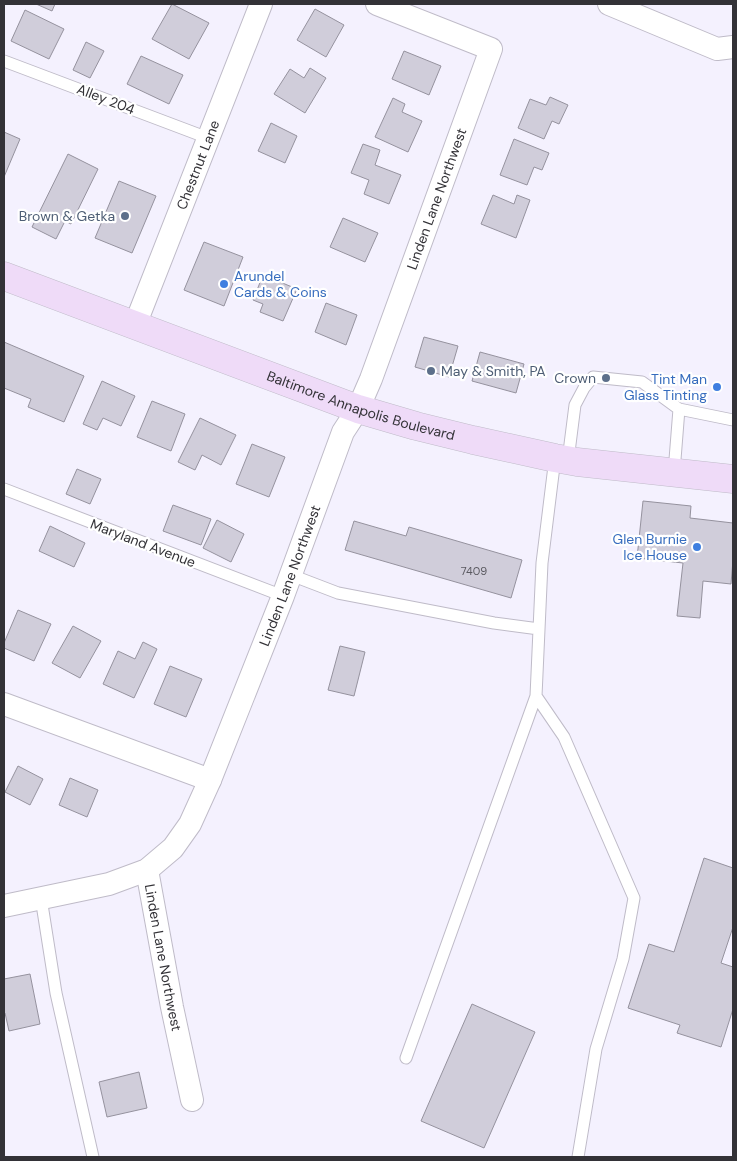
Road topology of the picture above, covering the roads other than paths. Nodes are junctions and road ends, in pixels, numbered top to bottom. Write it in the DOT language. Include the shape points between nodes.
graph roads {
  1 [pos="261,4"];
  2 [pos="378,4"];
  3 [pos="609,4"];
  4 [pos="733,47"];
  5 [pos="4,61"];
  6 [pos="208,138"];
  7 [pos="4,276"];
  8 [pos="135,325"];
  9 [pos="358,409"];
  10 [pos="679,409"];
  11 [pos="733,420"];
  12 [pos="562,459"];
  13 [pos="674,472"];
  14 [pos="733,479"];
  15 [pos="4,489"];
  16 [pos="291,575"];
  17 [pos="283,596"];
  18 [pos="539,630"];
  19 [pos="536,696"];
  20 [pos="4,704"];
  21 [pos="210,780"];
  22 [pos="147,870"];
  23 [pos="42,898"];
  24 [pos="4,906"];
  25 [pos="406,1058"];
  26 [pos="192,1100"];
  27 [pos="92,1157"];
  28 [pos="578,1157"];
  1 -- 6 [label="street, Chestnut Lane"];
  2 -- 9 [label="street, Linden Lane Northwest" via="491,49"];
  3 -- 4 [label="street" via="717,49"];
  5 -- 6 [label="lane, Alley 204"];
  6 -- 8 [label="street, Chestnut Lane"];
  7 -- 8 [label="main road, Baltimore Annapolis Boulevard"];
  8 -- 9 [label="main road, Baltimore Annapolis Boulevard"];
  9 -- 12 [label="main road, Baltimore Annapolis Boulevard" via="454,436"];
  9 -- 16 [label="street, Linden Lane Northwest" via="343,432"];
  10 -- 11 [label="lane"];
  10 -- 12 [label="lane" via="642,382 593,377 575,405"];
  10 -- 13 [label="lane"];
  12 -- 13 [label="main road, Baltimore Annapolis Boulevard"];
  12 -- 18 [label="lane" via="542,564"];
  13 -- 14 [label="main road, Baltimore Annapolis Boulevard"];
  15 -- 17 [label="lane, Maryland Avenue"];
  16 -- 17 [label="street, Linden Lane Northwest"];
  16 -- 18 [label="lane" via="338,593"];
  17 -- 21 [label="street, Linden Lane Northwest"];
  18 -- 19 [label="lane"];
  19 -- 25 [label="lane"];
  19 -- 28 [label="lane" via="564,737 634,898 623,959 596,1049"];
  20 -- 21 [label="street"];
  21 -- 22 [label="street, Linden Lane Northwest" via="190,824 173,848"];
  22 -- 23 [label="street" via="109,884"];
  22 -- 26 [label="street, Linden Lane Northwest"];
  23 -- 24 [label="street"];
  23 -- 27 [label="lane" via="56,993"];
}
